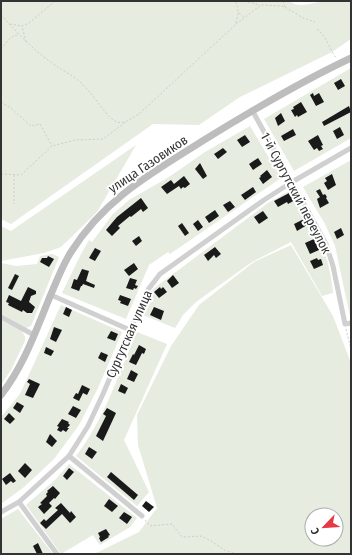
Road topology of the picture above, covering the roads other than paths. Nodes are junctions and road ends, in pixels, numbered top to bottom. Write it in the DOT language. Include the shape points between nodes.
graph roads {
  1 [pos="351,58"];
  2 [pos="252,110"];
  3 [pos="351,148"];
  4 [pos="292,182"];
  5 [pos="51,295"];
  6 [pos="1,317"];
  7 [pos="348,324"];
  8 [pos="130,330"];
  9 [pos="34,335"];
  10 [pos="1,395"];
  11 [pos="69,456"];
  12 [pos="19,502"];
  13 [pos="1,512"];
  14 [pos="142,516"];
  15 [pos="57,554"];
  1 -- 2 [label="street, улица Газовиков"];
  2 -- 4 [label="street, 1-й Сургутский переулок"];
  2 -- 5 [label="street, улица Газовиков" via="145,177 112,202 74,247"];
  3 -- 4 [label="street, Сургутская улица"];
  4 -- 7 [label="street, 1-й Сургутский переулок" via="330,254"];
  4 -- 8 [label="street, Сургутская улица" via="160,274 147,291"];
  5 -- 8 [label="street"];
  5 -- 9 [label="street, улица Газовиков"];
  6 -- 9 [label="street"];
  8 -- 11 [label="street, Сургутская улица" via="88,426"];
  9 -- 10 [label="street, улица Газовиков" via="18,371"];
  11 -- 12 [label="street, Сургутская улица"];
  11 -- 14 [label="street"];
  12 -- 13 [label="street, Сургутская улица"];
  12 -- 15 [label="street"];
}
